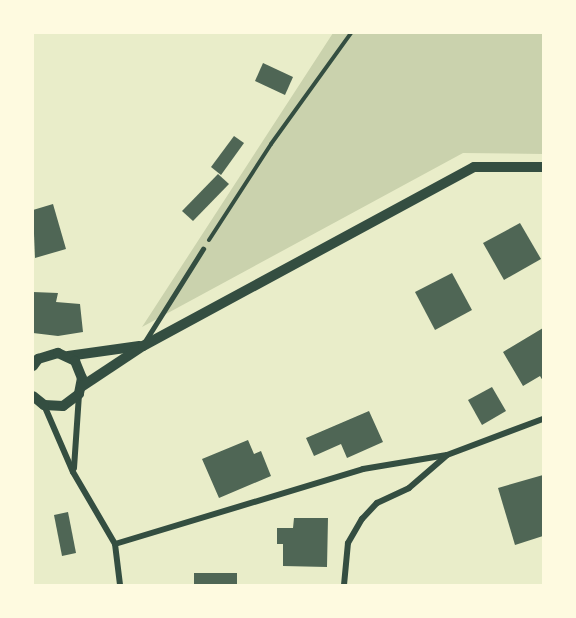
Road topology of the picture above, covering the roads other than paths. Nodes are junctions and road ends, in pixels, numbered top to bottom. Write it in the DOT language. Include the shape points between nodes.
graph roads {
  1 [pos="543,167"];
  2 [pos="203,249"];
  3 [pos="143,346"];
  4 [pos="68,356"];
  5 [pos="35,361"];
  6 [pos="80,390"];
  7 [pos="33,396"];
  8 [pos="44,405"];
  9 [pos="543,420"];
  10 [pos="447,455"];
  11 [pos="73,472"];
  12 [pos="115,543"];
  13 [pos="120,585"];
  14 [pos="344,585"];
  1 -- 3 [label="street" via="474,167"];
  2 -- 3 [label="lane"];
  3 -- 4 [label="street"];
  3 -- 6 [label="street"];
  4 -- 5 [label="street" via="58,353"];
  4 -- 6 [label="street" via="80,369"];
  6 -- 8 [label="street" via="63,406"];
  6 -- 11 [label="street"];
  7 -- 8 [label="street"];
  8 -- 11 [label="street"];
  9 -- 10 [label="street"];
  10 -- 12 [label="street" via="363,469"];
  10 -- 14 [label="street" via="409,488 377,503 362,519 348,543"];
  11 -- 12 [label="street"];
  12 -- 13 [label="street"];
}
